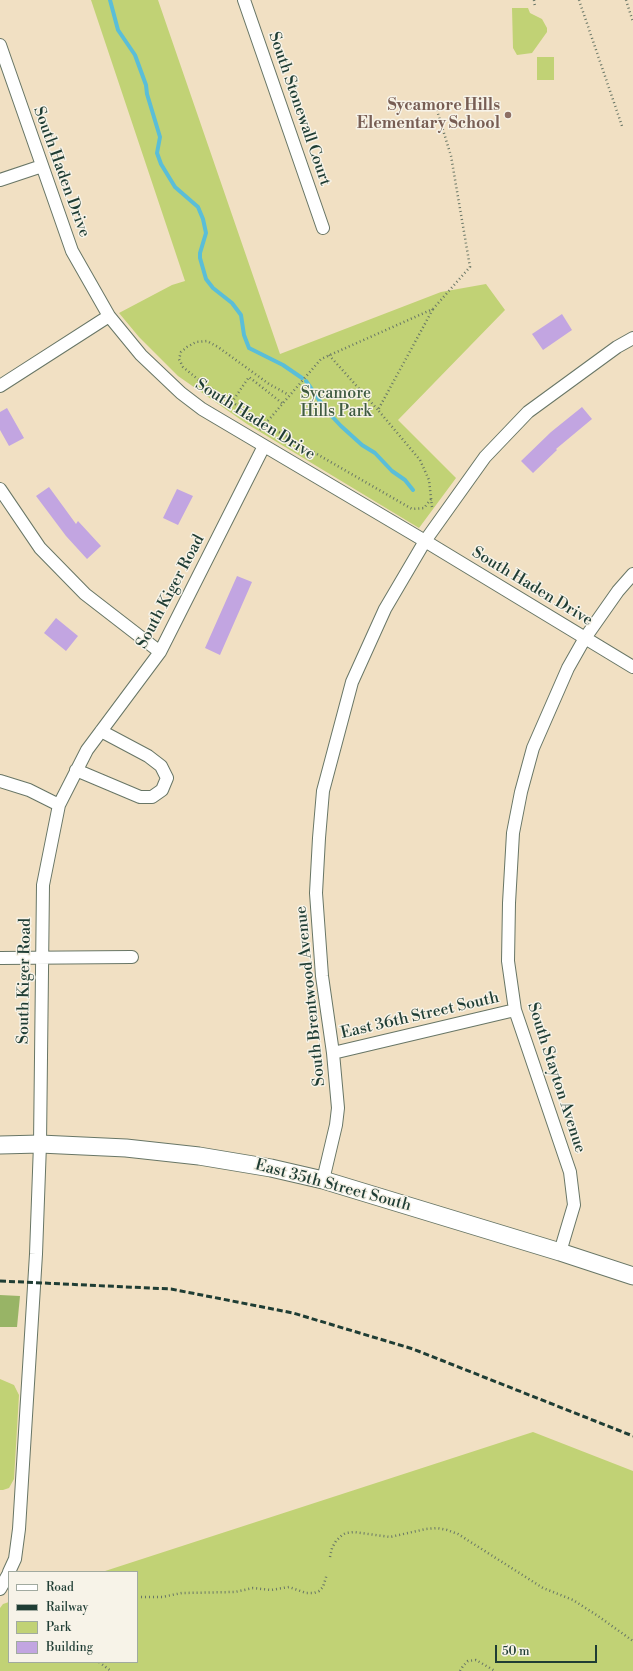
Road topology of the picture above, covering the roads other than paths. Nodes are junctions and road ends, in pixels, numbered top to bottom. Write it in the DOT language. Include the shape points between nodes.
graph roads {
  1 [pos="244,0"];
  2 [pos="0,45"];
  3 [pos="42,166"];
  4 [pos="0,180"];
  5 [pos="323,228"];
  6 [pos="109,316"];
  7 [pos="633,338"];
  8 [pos="0,386"];
  9 [pos="264,446"];
  10 [pos="0,489"];
  11 [pos="425,541"];
  12 [pos="633,574"];
  13 [pos="585,638"];
  14 [pos="160,652"];
  15 [pos="633,668"];
  16 [pos="101,731"];
  17 [pos="76,770"];
  18 [pos="0,781"];
  19 [pos="59,804"];
  20 [pos="132,957"];
  21 [pos="0,958"];
  22 [pos="41,958"];
  23 [pos="515,1010"];
  24 [pos="333,1053"];
  25 [pos="0,1144"];
  26 [pos="40,1144"];
  27 [pos="323,1180"];
  28 [pos="560,1252"];
  29 [pos="633,1276"];
  30 [pos="9,1571"];
  31 [pos="8,1574"];
  32 [pos="0,1589"];
  1 -- 5 [label="street, South Stonewall Court"];
  2 -- 3 [label="street, South Haden Drive"];
  3 -- 4 [label="street"];
  3 -- 6 [label="street, South Haden Drive" via="72,251"];
  6 -- 8 [label="street"];
  6 -- 9 [label="street, South Haden Drive" via="141,355 181,393 202,409"];
  7 -- 11 [label="street, South Brentwood Avenue" via="528,412 484,457"];
  9 -- 11 [label="street, South Haden Drive"];
  9 -- 14 [label="street, South Kiger Road"];
  10 -- 14 [label="street" via="40,548 85,594"];
  11 -- 13 [label="street, South Haden Drive"];
  11 -- 24 [label="street, South Brentwood Avenue" via="385,609 352,682 323,791 316,893 322,976"];
  12 -- 13 [label="street, South Stayton Avenue"];
  13 -- 15 [label="street, South Haden Drive"];
  13 -- 23 [label="street, South Stayton Avenue" via="568,668 533,748 513,833 508,961"];
  14 -- 16 [label="street, South Kiger Road"];
  16 -- 17 [label="street, South Kiger Road"];
  16 -- 17 [label="street" via="148,756 161,766 167,778 162,790 152,798 140,797"];
  17 -- 19 [label="street, South Kiger Road"];
  18 -- 19 [label="street" via="29,790"];
  19 -- 22 [label="street, South Kiger Road" via="43,885"];
  20 -- 22 [label="street"];
  21 -- 22 [label="street"];
  22 -- 26 [label="street, South Kiger Road"];
  23 -- 24 [label="street, East 36th Street South"];
  23 -- 28 [label="street, South Stayton Avenue" via="570,1172 574,1205"];
  24 -- 27 [label="street, South Brentwood Avenue" via="338,1108"];
  25 -- 26 [label="main road, East 35th Street South"];
  26 -- 27 [label="main road, East 35th Street South" via="126,1148 199,1156"];
  26 -- 30 [label="street, South Kiger Road" via="19,1529"];
  27 -- 28 [label="main road, East 35th Street South"];
  28 -- 29 [label="main road, East 35th Street South"];
  31 -- 32 [label="street, South Kiger Road"];
}
